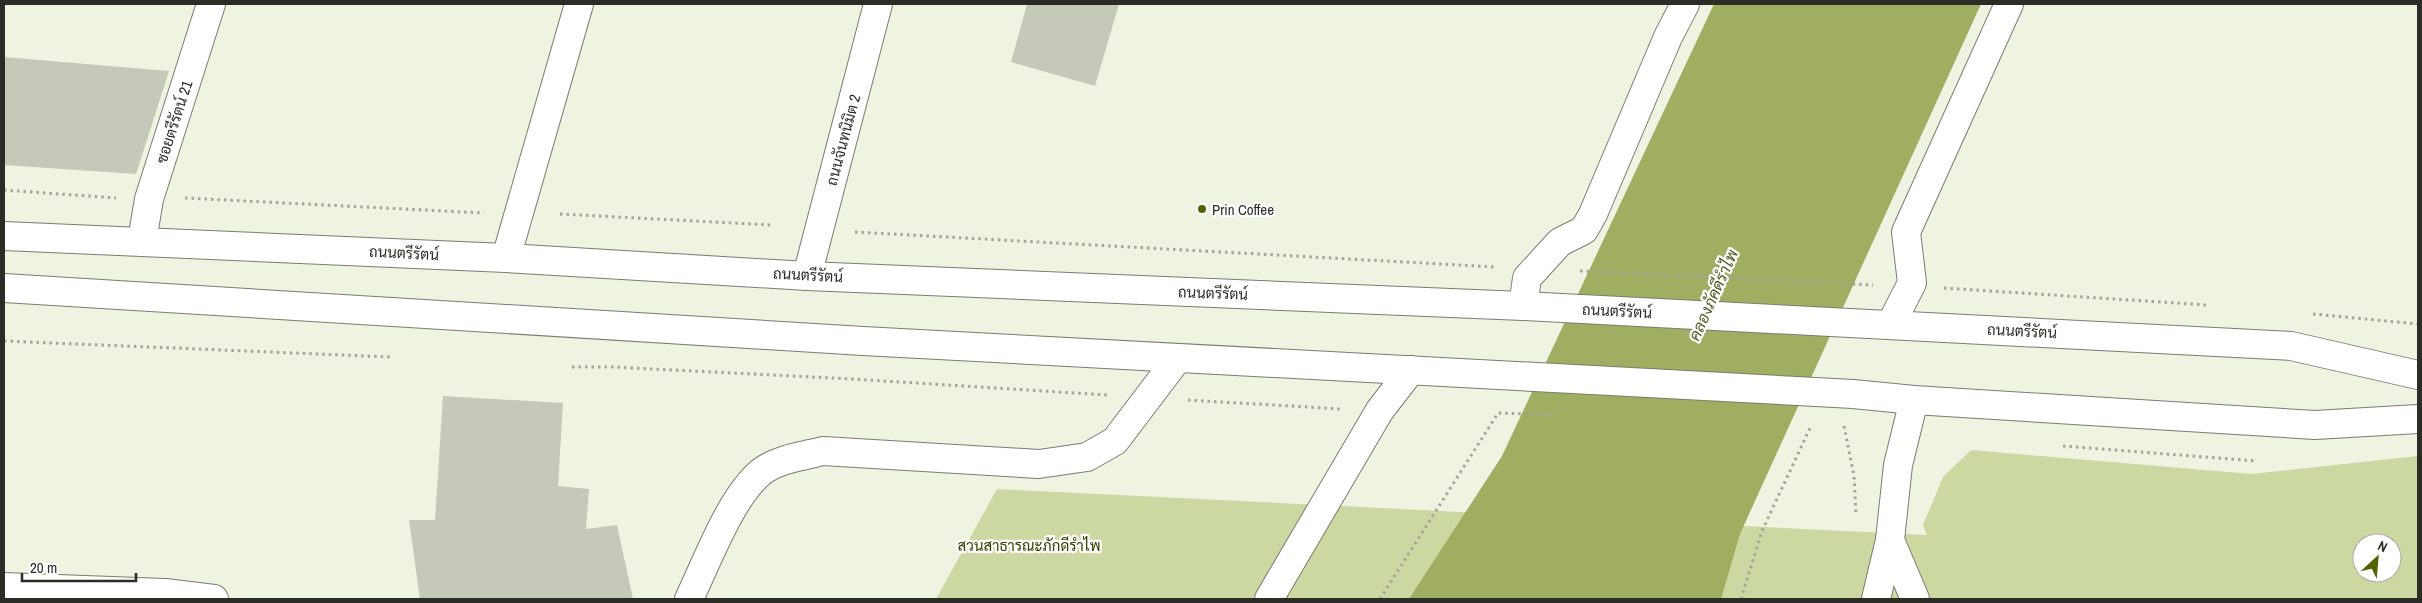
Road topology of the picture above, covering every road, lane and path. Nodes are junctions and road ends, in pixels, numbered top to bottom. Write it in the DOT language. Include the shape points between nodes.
graph roads {
  1 [pos="211,4"];
  2 [pos="579,4"];
  3 [pos="878,4"];
  4 [pos="1685,4"];
  5 [pos="2009,4"];
  6 [pos="4,190"];
  7 [pos="116,198"];
  8 [pos="184,198"];
  9 [pos="487,213"];
  10 [pos="560,214"];
  11 [pos="772,225"];
  12 [pos="855,232"];
  13 [pos="4,236"];
  14 [pos="142,241"];
  15 [pos="506,258"];
  16 [pos="1504,267"];
  17 [pos="1574,270"];
  18 [pos="807,276"];
  19 [pos="1876,286"];
  20 [pos="4,288"];
  21 [pos="1523,306"];
  22 [pos="1891,324"];
  23 [pos="4,341"];
  24 [pos="391,357"];
  25 [pos="1178,358"];
  26 [pos="572,367"];
  27 [pos="1411,370"];
  28 [pos="2418,375"];
  29 [pos="1116,395"];
  30 [pos="1185,400"];
  31 [pos="1914,400"];
  32 [pos="1342,409"];
  33 [pos="1498,413"];
  34 [pos="2418,419"];
  35 [pos="1812,423"];
  36 [pos="1844,426"];
  37 [pos="2060,446"];
  38 [pos="2257,461"];
  39 [pos="1857,523"];
  40 [pos="1890,540"];
  41 [pos="4,587"];
  42 [pos="214,599"];
  43 [pos="689,599"];
  44 [pos="1269,599"];
  45 [pos="1380,599"];
  46 [pos="1741,599"];
  47 [pos="1876,599"];
  48 [pos="1915,599"];
  1 -- 14 [label="main road, ซอยตรีรัตน์ 21" via="150,199"];
  2 -- 15 [label="main road"];
  3 -- 18 [label="main road, ถนนจันทนิมิต 2"];
  4 -- 21 [label="main road" via="1593,214 1584,230 1560,242 1539,262 1527,278"];
  5 -- 22 [label="main road" via="1906,232 1912,283"];
  6 -- 7 [label="path"];
  8 -- 9 [label="path"];
  10 -- 11 [label="path"];
  12 -- 16 [label="path"];
  13 -- 14 [label="main road, ถนนตรีรัตน์"];
  14 -- 15 [label="main road, ถนนตรีรัตน์"];
  15 -- 18 [label="main road, ถนนตรีรัตน์"];
  17 -- 19 [label="path"];
  18 -- 21 [label="main road, ถนนตรีรัตน์"];
  20 -- 25 [label="main road"];
  21 -- 22 [label="main road, ถนนตรีรัตน์"];
  22 -- 28 [label="main road, ถนนตรีรัตน์" via="2291,346"];
  23 -- 24 [label="path"];
  25 -- 27 [label="main road"];
  25 -- 43 [label="main road" via="1115,441 1087,457 1039,464 823,451 790,459 762,472 738,499"];
  26 -- 29 [label="path"];
  27 -- 31 [label="main road"];
  27 -- 44 [label="main road" via="1380,410"];
  30 -- 32 [label="path"];
  31 -- 34 [label="main road" via="2315,425"];
  31 -- 40 [label="main road" via="1898,465"];
  33 -- 45 [label="path"];
  35 -- 46 [label="path" via="1762,531"];
  36 -- 39 [label="path" via="1854,476"];
  37 -- 38 [label="path"];
  40 -- 47 [label="main road"];
  40 -- 48 [label="main road"];
  41 -- 42 [label="main road" via="166,593"];
}
